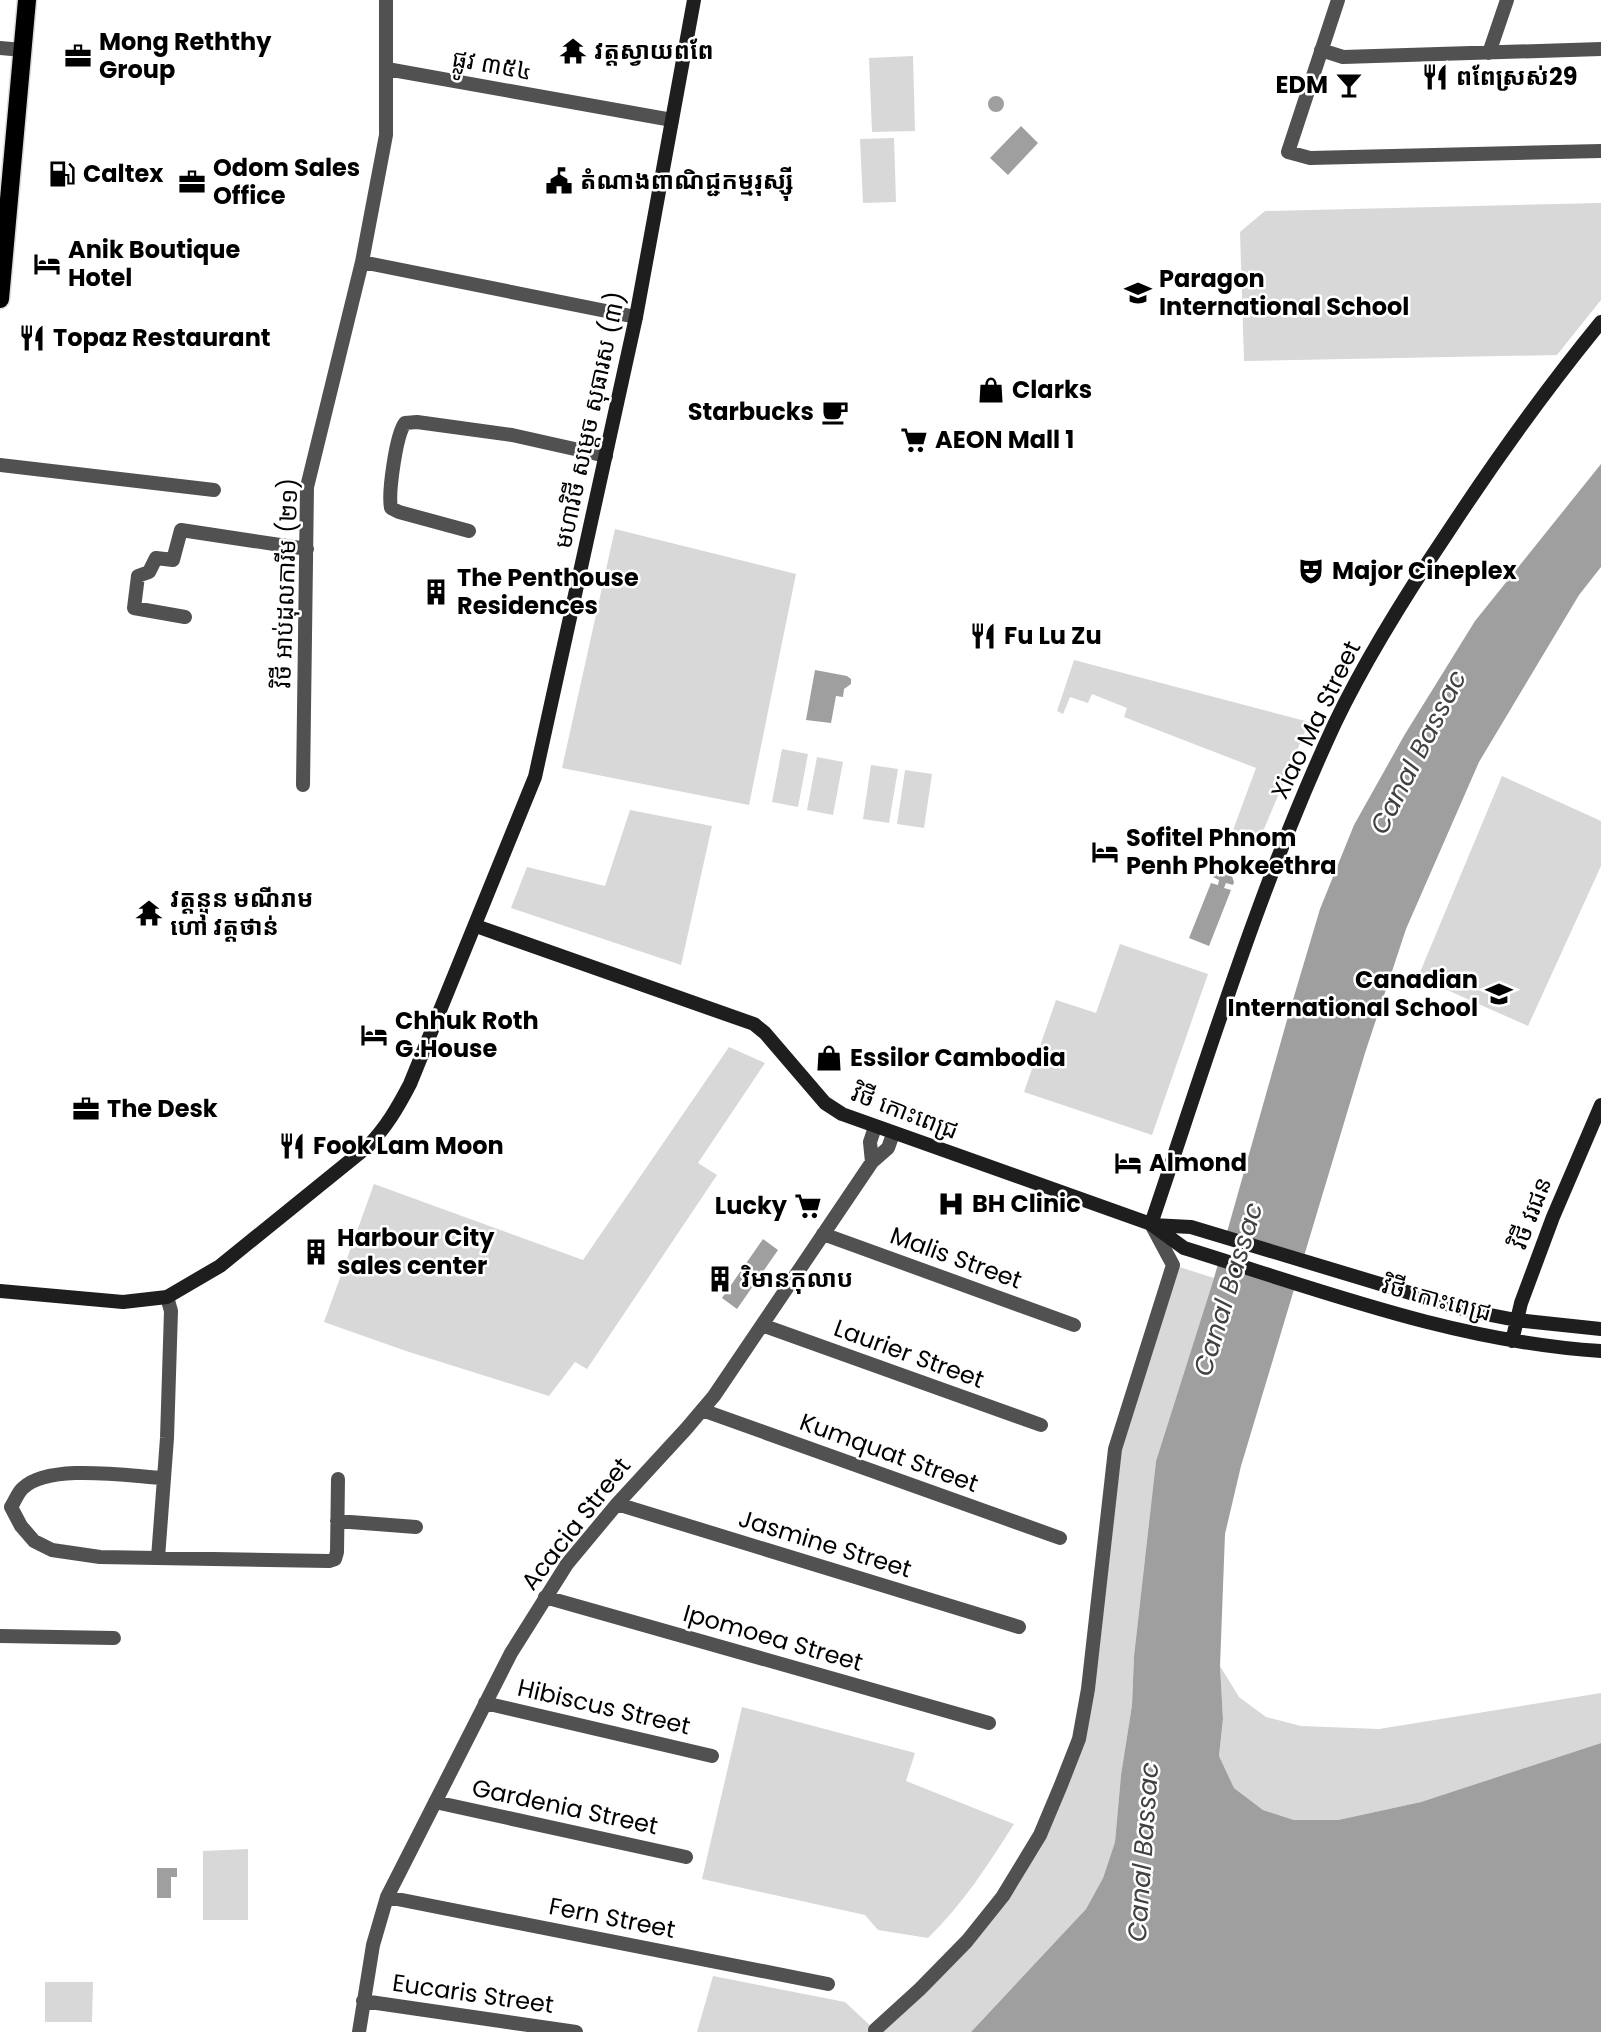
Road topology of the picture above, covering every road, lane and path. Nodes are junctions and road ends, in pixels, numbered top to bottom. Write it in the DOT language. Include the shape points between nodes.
graph roads {
  1 [pos="27,0"];
  2 [pos="386,0"];
  3 [pos="694,0"];
  4 [pos="1338,0"];
  5 [pos="1507,0"];
  6 [pos="0,48"];
  7 [pos="1601,49"];
  8 [pos="23,50"];
  9 [pos="1321,50"];
  10 [pos="1489,53"];
  11 [pos="387,69"];
  12 [pos="672,120"];
  13 [pos="1601,151"];
  14 [pos="3,224"];
  15 [pos="362,262"];
  16 [pos="0,299"];
  17 [pos="636,317"];
  18 [pos="1601,322"];
  19 [pos="606,456"];
  20 [pos="0,465"];
  21 [pos="214,490"];
  22 [pos="469,531"];
  23 [pos="307,549"];
  24 [pos="185,617"];
  25 [pos="303,785"];
  26 [pos="476,926"];
  27 [pos="1601,1105"];
  28 [pos="875,1127"];
  29 [pos="893,1134"];
  30 [pos="872,1162"];
  31 [pos="1151,1224"];
  32 [pos="823,1234"];
  33 [pos="0,1291"];
  34 [pos="167,1297"];
  35 [pos="1516,1320"];
  36 [pos="762,1325"];
  37 [pos="1074,1325"];
  38 [pos="1601,1329"];
  39 [pos="1512,1341"];
  40 [pos="1601,1351"];
  41 [pos="702,1410"];
  42 [pos="1041,1425"];
  43 [pos="164,1478"];
  44 [pos="338,1479"];
  45 [pos="617,1504"];
  46 [pos="6,1507"];
  47 [pos="337,1521"];
  48 [pos="416,1527"];
  49 [pos="1060,1538"];
  50 [pos="158,1558"];
  51 [pos="545,1597"];
  52 [pos="1019,1627"];
  53 [pos="0,1636"];
  54 [pos="114,1638"];
  55 [pos="485,1703"];
  56 [pos="989,1723"];
  57 [pos="712,1756"];
  58 [pos="435,1802"];
  59 [pos="686,1857"];
  60 [pos="387,1897"];
  61 [pos="828,1984"];
  62 [pos="363,2001"];
  63 [pos="874,2030"];
  64 [pos="359,2032"];
  65 [pos="576,2032"];
  1 -- 8 [label="main road"];
  2 -- 11 [label="street, វិថី អាប់ដុលការីម (២១)"];
  3 -- 12 [label="main road, មហាវិថី សម្តេច សុធារស (៣)"];
  4 -- 9 [label="street"];
  5 -- 10 [label="street"];
  6 -- 8 [label="street"];
  7 -- 10 [label="street"];
  8 -- 14 [label="main road"];
  9 -- 10 [label="street" via="1343,57"];
  9 -- 13 [label="street" via="1288,152 1310,158"];
  11 -- 12 [label="street, ផ្លូវ ៣៥៤"];
  11 -- 15 [label="street, វិថី អាប់ដុលការីម (២១)" via="386,135"];
  12 -- 17 [label="main road, មហាវិថី សម្តេច សុធារស (៣)"];
  14 -- 16 [label="main road"];
  15 -- 17 [label="street"];
  15 -- 23 [label="street, វិថី អាប់ដុលការីម (២១)" via="307,487"];
  17 -- 19 [label="main road, មហាវិថី សម្តេច សុធារស (៣)"];
  18 -- 31 [label="main road, Xiao Ma Street" via="1553,380 1427,564 1336,722 1255,920"];
  19 -- 22 [label="street" via="512,435 405,423 391,508"];
  19 -- 26 [label="main road, មហាវិថី សម្តេច សុធារស (៣)" via="535,777"];
  20 -- 21 [label="street"];
  23 -- 24 [label="street" via="181,530 173,561 156,558 149,572 138,576 134,608"];
  23 -- 25 [label="street, វិថី អាប់ដុលការីម (២១)"];
  26 -- 28 [label="main road, វិថី កោះពេជ្រ" via="754,1024 825,1103"];
  26 -- 34 [label="main road, មហាវិថី សម្តេច សុធារស (៣)" via="410,1084 383,1131 219,1266"];
  27 -- 35 [label="main road, វិថី វរជន"];
  28 -- 29 [label="main road, វិថី កោះពេជ្រ"];
  28 -- 30 [label="street, Acacia Street" via="870,1142"];
  29 -- 30 [label="street, Acacia Street" via="888,1148"];
  29 -- 31 [label="main road, វិថី កោះពេជ្រ"];
  30 -- 32 [label="street, Acacia Street"];
  31 -- 35 [label="main road, វិថី កោះពេជ្រ" via="1191,1227 1469,1311"];
  31 -- 39 [label="main road, វិថី កោះពេជ្រ" via="1184,1248 1443,1327"];
  31 -- 63 [label="street" via="1173,1265 1115,1449 1095,1642 1079,1738 1040,1835 1003,1896 967,1941"];
  32 -- 36 [label="street, Acacia Street"];
  32 -- 37 [label="street, Malis Street"];
  33 -- 34 [label="main road, មហាវិថី សម្តេច សុធារស (៣)" via="123,1302"];
  34 -- 43 [label="street" via="171,1311"];
  35 -- 38 [label="main road, វិថី កោះពេជ្រ"];
  35 -- 39 [label="main road, វិថី វរជន"];
  36 -- 41 [label="street, Acacia Street"];
  36 -- 42 [label="street, Laurier Street"];
  39 -- 40 [label="main road, វិថី កោះពេជ្រ"];
  41 -- 45 [label="street, Acacia Street"];
  41 -- 49 [label="street, Kumquat Street"];
  43 -- 46 [label="street" via="60,1473 39,1478"];
  43 -- 50 [label="street"];
  44 -- 47 [label="street"];
  45 -- 51 [label="street, Acacia Street"];
  45 -- 52 [label="street, Jasmine Street"];
  46 -- 50 [label="street" via="34,1541 52,1550"];
  47 -- 48 [label="street"];
  47 -- 50 [label="street" via="337,1552 329,1561"];
  51 -- 55 [label="street, Acacia Street"];
  51 -- 56 [label="street, Ipomoea Street"];
  53 -- 54 [label="street"];
  55 -- 57 [label="street, Hibiscus Street"];
  55 -- 58 [label="street, Acacia Street"];
  58 -- 59 [label="street, Gardenia Street"];
  58 -- 60 [label="street, Acacia Street"];
  60 -- 61 [label="street, Fern Street"];
  60 -- 62 [label="street, Acacia Street"];
  62 -- 64 [label="street, Acacia Street"];
  62 -- 65 [label="street, Eucaris Street"];
}
